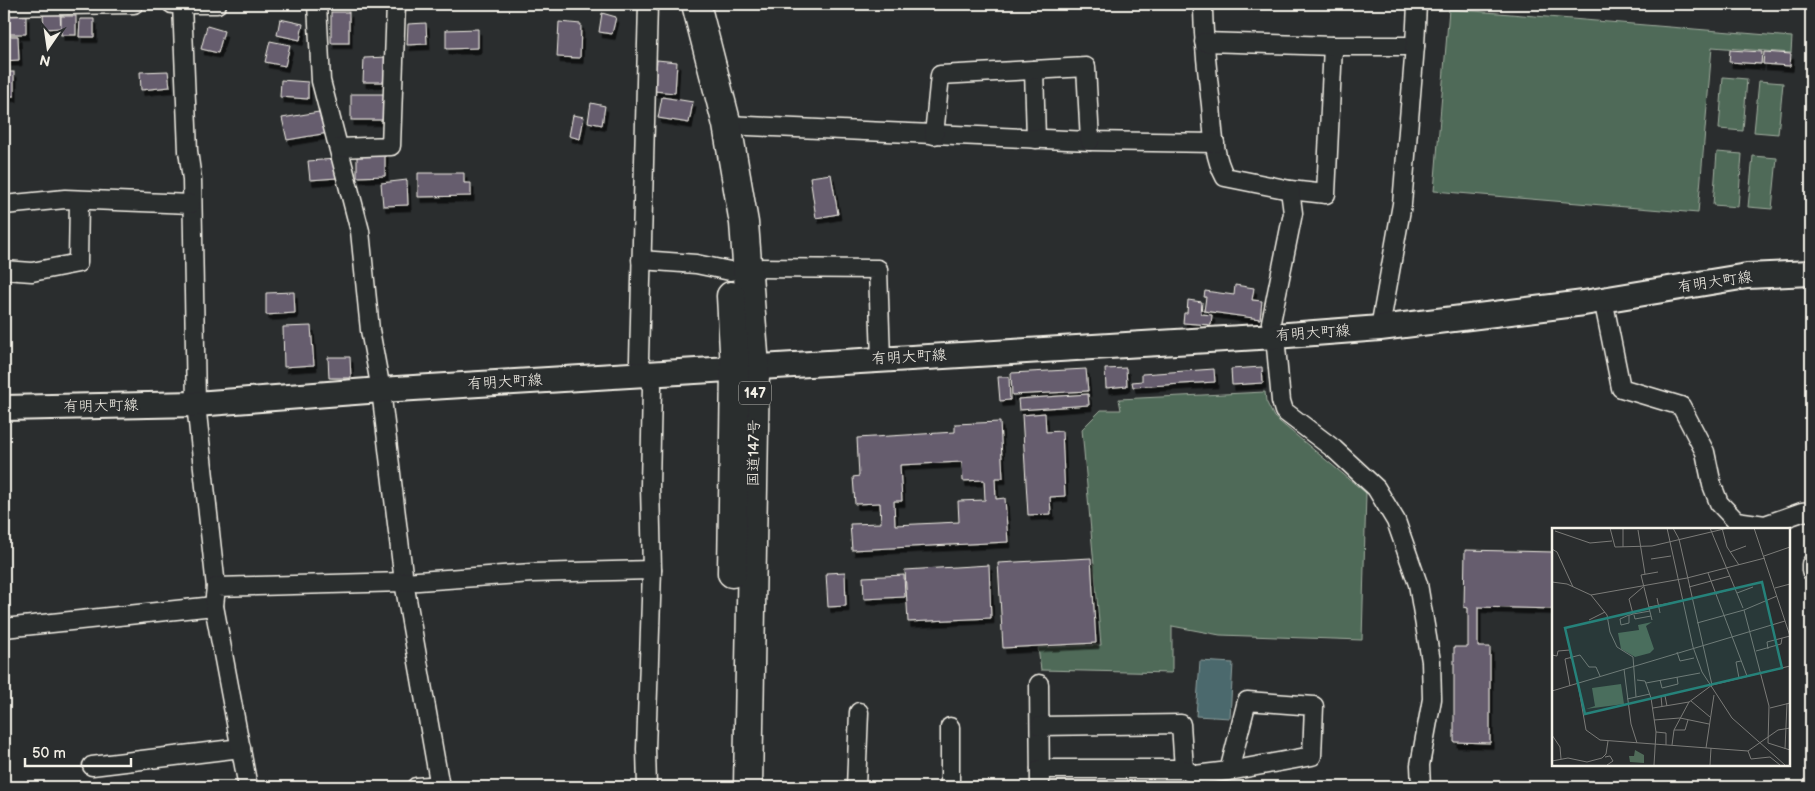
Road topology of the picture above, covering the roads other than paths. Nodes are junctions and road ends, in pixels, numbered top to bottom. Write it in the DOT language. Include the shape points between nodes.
graph roads {
  1 [pos="134,4"];
  2 [pos="172,4"];
  3 [pos="182,4"];
  4 [pos="217,4"];
  5 [pos="317,4"];
  6 [pos="396,4"];
  7 [pos="648,4"];
  8 [pos="678,4"];
  9 [pos="696,4"];
  10 [pos="1203,4"];
  11 [pos="1417,4"];
  12 [pos="4,6"];
  13 [pos="1204,42"];
  14 [pos="1333,46"];
  15 [pos="1415,46"];
  16 [pos="1034,70"];
  17 [pos="727,125"];
  18 [pos="934,135"];
  19 [pos="1036,139"];
  20 [pos="1090,141"];
  21 [pos="1215,143"];
  22 [pos="339,148"];
  23 [pos="1290,190"];
  24 [pos="79,200"];
  25 [pos="191,204"];
  26 [pos="4,205"];
  27 [pos="642,260"];
  28 [pos="739,269"];
  29 [pos="4,270"];
  30 [pos="1811,273"];
  31 [pos="1603,299"];
  32 [pos="1380,328"];
  33 [pos="1275,336"];
  34 [pos="881,359"];
  35 [pos="745,367"];
  36 [pos="646,374"];
  37 [pos="382,390"];
  38 [pos="196,404"];
  39 [pos="4,408"];
  40 [pos="1811,511"];
  41 [pos="1811,564"];
  42 [pos="652,570"];
  43 [pos="1811,572"];
  44 [pos="404,582"];
  45 [pos="216,587"];
  46 [pos="214,606"];
  47 [pos="4,628"];
  48 [pos="1039,684"];
  49 [pos="858,712"];
  50 [pos="1040,726"];
  51 [pos="950,727"];
  52 [pos="241,748"];
  53 [pos="92,766"];
  54 [pos="1040,769"];
  55 [pos="1229,771"];
  56 [pos="1191,777"];
  57 [pos="440,786"];
  58 [pos="248,787"];
  59 [pos="416,787"];
  60 [pos="647,787"];
  61 [pos="729,787"];
  62 [pos="748,787"];
  63 [pos="856,787"];
  64 [pos="950,787"];
  65 [pos="1040,787"];
  66 [pos="1421,787"];
  1 -- 12 [label="street"];
  2 -- 3 [label="street"];
  3 -- 4 [label="street"];
  3 -- 25 [label="street"];
  5 -- 22 [label="street" via="320,81"];
  6 -- 22 [label="street" via="391,146"];
  7 -- 27 [label="street"];
  8 -- 28 [label="highway, 国道147号 / 147" via="710,128"];
  9 -- 17 [label="highway, 国道147号 / 147"];
  10 -- 13 [label="street"];
  11 -- 15 [label="street"];
  13 -- 14 [label="street"];
  13 -- 21 [label="street"];
  14 -- 15 [label="street"];
  14 -- 23 [label="street" via="1326,194"];
  15 -- 32 [label="street" via="1402,204"];
  16 -- 18 [label="street" via="940,75"];
  16 -- 19 [label="street"];
  16 -- 20 [label="street" via="1086,67"];
  17 -- 18 [label="street"];
  17 -- 28 [label="highway, 国道147号 / 147" via="744,223"];
  18 -- 19 [label="street"];
  19 -- 20 [label="street"];
  20 -- 21 [label="street"];
  21 -- 23 [label="street" via="1218,164 1225,177"];
  22 -- 37 [label="street" via="360,231 370,330"];
  23 -- 33 [label="street" via="1293,212 1271,322"];
  24 -- 25 [label="street"];
  24 -- 26 [label="street"];
  24 -- 29 [label="street" via="78,263 32,272"];
  25 -- 38 [label="street"];
  27 -- 28 [label="street"];
  27 -- 36 [label="street" via="639,360"];
  28 -- 34 [label="street" via="878,270"];
  28 -- 35 [label="highway, 国道147号 / 147"];
  30 -- 31 [label="main road, 有明大町線" via="1747,276"];
  31 -- 32 [label="main road, 有明大町線"];
  31 -- 40 [label="street" via="1621,388 1681,406 1706,452 1712,485 1720,503 1736,520 1765,525"];
  32 -- 33 [label="main road, 有明大町線"];
  33 -- 34 [label="main road, 有明大町線"];
  33 -- 66 [label="street" via="1284,411 1334,449 1376,488 1396,521 1418,584 1431,661 1432,699 1420,766"];
  34 -- 35 [label="main road, 有明大町線"];
  35 -- 36 [label="main road, 有明大町線"];
  35 -- 61 [label="highway, 国道147号 / 147"];
  35 -- 62 [label="highway, 国道147号 / 147"];
  36 -- 37 [label="main road, 有明大町線"];
  36 -- 42 [label="street" via="652,387"];
  37 -- 38 [label="main road, 有明大町線"];
  37 -- 44 [label="street"];
  38 -- 39 [label="main road, 有明大町線"];
  38 -- 45 [label="street"];
  41 -- 43 [label="street"];
  42 -- 44 [label="street" via="532,573"];
  42 -- 60 [label="street"];
  44 -- 45 [label="street"];
  44 -- 57 [label="street"];
  45 -- 46 [label="street"];
  46 -- 47 [label="street"];
  46 -- 52 [label="street"];
  48 -- 50 [label="street"];
  49 -- 63 [label="street"];
  50 -- 54 [label="street"];
  50 -- 56 [label="street" via="1180,724"];
  51 -- 64 [label="street"];
  52 -- 53 [label="street"];
  52 -- 58 [label="street"];
  54 -- 56 [label="street"];
  54 -- 65 [label="street"];
  55 -- 55 [label="street" via="1312,756 1314,706 1247,701"];
  55 -- 56 [label="street"];
  57 -- 59 [label="street"];
}
